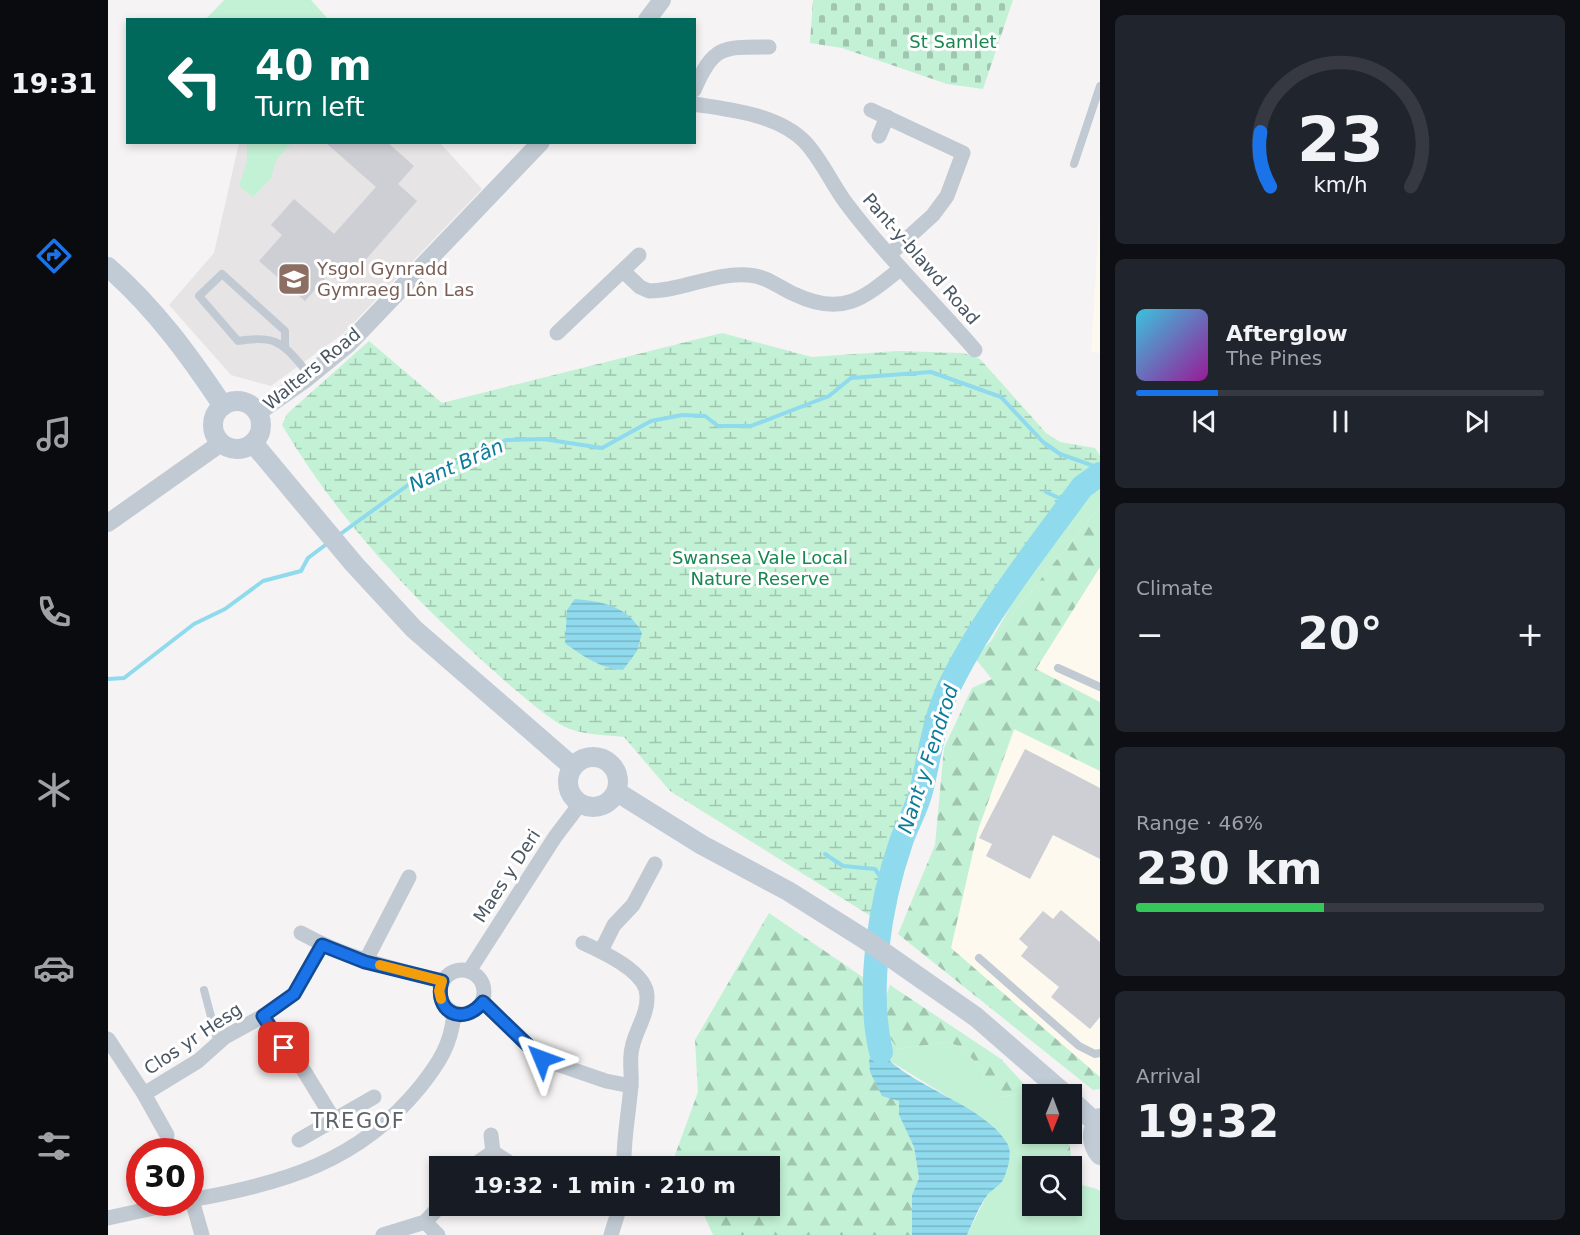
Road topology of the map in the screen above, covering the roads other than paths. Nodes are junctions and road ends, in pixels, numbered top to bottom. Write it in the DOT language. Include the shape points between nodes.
graph roads {
  1 [pos="662,0"];
  2 [pos="648,18"];
  3 [pos="769,47"];
  4 [pos="696,86"];
  5 [pos="1100,86"];
  6 [pos="696,104"];
  7 [pos="871,110"];
  8 [pos="887,117"];
  9 [pos="879,136"];
  10 [pos="539,144"];
  11 [pos="1074,164"];
  12 [pos="639,255"];
  13 [pos="890,255"];
  14 [pos="108,267"];
  15 [pos="900,269"];
  16 [pos="623,271"];
  17 [pos="557,333"];
  18 [pos="285,346"];
  19 [pos="975,350"];
  20 [pos="310,375"];
  21 [pos="223,406"];
  22 [pos="257,412"];
  23 [pos="221,443"];
  24 [pos="253,443"];
  25 [pos="108,523"];
  26 [pos="1058,668"];
  27 [pos="1100,687"];
  28 [pos="573,767"];
  29 [pos="617,792"];
  30 [pos="580,804"];
  31 [pos="655,864"];
  32 [pos="409,877"];
  33 [pos="302,933"];
  34 [pos="583,943"];
  35 [pos="322,945"];
  36 [pos="601,951"];
  37 [pos="979,958"];
  38 [pos="365,962"];
  39 [pos="469,971"];
  40 [pos="442,981"];
  41 [pos="204,990"];
  42 [pos="483,1002"];
  43 [pos="454,1014"];
  44 [pos="263,1016"];
  45 [pos="108,1038"];
  46 [pos="218,1043"];
  47 [pos="1100,1053"];
  48 [pos="1053,1084"];
  49 [pos="631,1086"];
  50 [pos="144,1094"];
  51 [pos="374,1097"];
  52 [pos="1082,1108"];
  53 [pos="334,1120"];
  54 [pos="1098,1120"];
  55 [pos="167,1135"];
  56 [pos="491,1135"];
  57 [pos="169,1138"];
  58 [pos="299,1140"];
  59 [pos="493,1152"];
  60 [pos="1100,1155"];
  61 [pos="487,1156"];
  62 [pos="499,1156"];
  63 [pos="624,1156"];
  64 [pos="204,1198"];
  65 [pos="126,1214"];
  66 [pos="194,1216"];
  67 [pos="431,1216"];
  68 [pos="618,1216"];
  69 [pos="108,1218"];
  70 [pos="425,1222"];
  71 [pos="202,1235"];
  72 [pos="383,1235"];
  73 [pos="438,1235"];
  74 [pos="611,1235"];
  1 -- 2 [label="street"];
  3 -- 4 [label="street" via="720,51 711,58"];
  5 -- 11 [label="lane"];
  6 -- 13 [label="street, Pant-y-blawd Road" via="755,116 780,125 805,142 846,203"];
  7 -- 8 [label="street"];
  8 -- 9 [label="street"];
  8 -- 13 [label="street" via="963,153 947,196"];
  10 -- 20 [label="street, Walters Road" via="348,344"];
  12 -- 16 [label="street"];
  13 -- 15 [label="street, Pant-y-blawd Road"];
  14 -- 21 [label="main road" via="140,294 192,359"];
  15 -- 16 [label="street" via="865,297 842,304 817,304 774,281 748,275 649,291"];
  15 -- 19 [label="street, Pant-y-blawd Road"];
  16 -- 17 [label="street"];
  18 -- 18 [label="lane" via="264,336 238,341 199,296 222,274 285,331"];
  18 -- 20 [label="lane"];
  20 -- 22 [label="street, Walters Road"];
  21 -- 22 [label="main road" via="242,402"];
  21 -- 23 [label="main road" via="213,428"];
  22 -- 24 [label="main road" via="261,428"];
  23 -- 24 [label="main road" via="237,449"];
  23 -- 25 [label="street"];
  24 -- 28 [label="main road" via="414,629"];
  26 -- 27 [label="lane"];
  28 -- 29 [label="main road" via="588,758 606,760 617,774"];
  28 -- 30 [label="main road" via="568,788"];
  29 -- 30 [label="main road" via="601,807"];
  29 -- 48 [label="main road" via="866,940 976,1017"];
  30 -- 39 [label="street, Maes y Deri"];
  31 -- 36 [label="street"];
  32 -- 38 [label="street"];
  33 -- 35 [label="street"];
  34 -- 36 [label="street"];
  35 -- 38 [label="street"];
  35 -- 44 [label="street, Clos yr Hesg" via="294,994"];
  36 -- 49 [label="street" via="637,975 648,994 632,1048"];
  37 -- 47 [label="lane" via="1080,1046"];
  38 -- 40 [label="street"];
  39 -- 40 [label="street" via="453,972"];
  39 -- 42 [label="street" via="483,981"];
  40 -- 43 [label="street" via="441,1001"];
  41 -- 46 [label="lane"];
  42 -- 43 [label="street" via="466,1015"];
  42 -- 49 [label="street" via="542,1059"];
  43 -- 64 [label="street" via="452,1039 428,1076 386,1124 362,1143 292,1178"];
  44 -- 46 [label="street, Clos yr Hesg"];
  44 -- 53 [label="street, Clos yr Hesg"];
  45 -- 50 [label="street, Clos yr Hesg"];
  46 -- 50 [label="street, Clos yr Hesg" via="198,1061"];
  49 -- 63 [label="street"];
  50 -- 55 [label="street, Clos yr Hesg"];
  51 -- 53 [label="street"];
  52 -- 54 [label="main road"];
  53 -- 58 [label="street"];
  54 -- 60 [label="main road" via="1092,1136"];
  55 -- 57 [label="lane"];
  56 -- 59 [label="street"];
  59 -- 61 [label="street"];
  59 -- 62 [label="street"];
  65 -- 69 [label="street"];
  66 -- 71 [label="street"];
  67 -- 70 [label="street"];
  68 -- 74 [label="street"];
  70 -- 72 [label="street"];
  70 -- 73 [label="street"];
}
